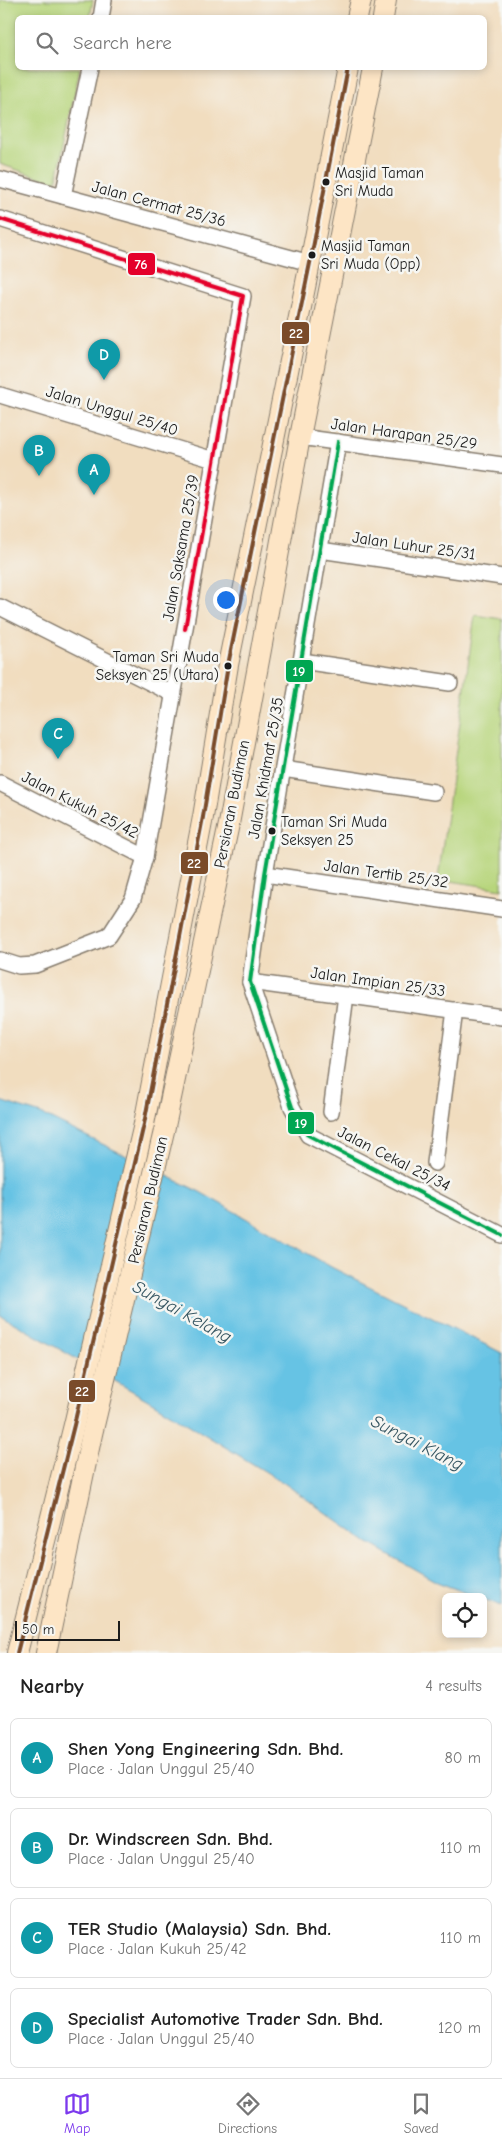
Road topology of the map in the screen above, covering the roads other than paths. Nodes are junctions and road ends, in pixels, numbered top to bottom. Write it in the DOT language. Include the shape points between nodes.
graph roads {
  1 [pos="104,0"];
  2 [pos="361,0"];
  3 [pos="386,0"];
  4 [pos="102,15"];
  5 [pos="358,15"];
  6 [pos="384,15"];
  7 [pos="90,70"];
  8 [pos="348,70"];
  9 [pos="373,70"];
  10 [pos="0,179"];
  11 [pos="63,196"];
  12 [pos="0,219"];
  13 [pos="310,263"];
  14 [pos="0,396"];
  15 [pos="300,437"];
  16 [pos="338,442"];
  17 [pos="214,460"];
  18 [pos="502,465"];
  19 [pos="320,550"];
  20 [pos="502,577"];
  21 [pos="0,607"];
  22 [pos="302,661"];
  23 [pos="450,683"];
  24 [pos="173,694"];
  25 [pos="283,770"];
  26 [pos="0,783"];
  27 [pos="434,792"];
  28 [pos="145,858"];
  29 [pos="266,874"];
  30 [pos="502,909"];
  31 [pos="0,960"];
  32 [pos="250,982"];
  33 [pos="346,995"];
  34 [pos="455,1010"];
  35 [pos="502,1017"];
  36 [pos="331,1112"];
  37 [pos="435,1163"];
  38 [pos="502,1235"];
  39 [pos="17,1653"];
  40 [pos="46,1653"];
  1 -- 4 [label="street"];
  2 -- 5 [label="main road"];
  3 -- 6 [label="main road"];
  7 -- 11 [label="street"];
  8 -- 13 [label="main road, Persiaran Budiman"];
  9 -- 15 [label="main road, Persiaran Budiman"];
  10 -- 11 [label="street, Jalan Cermat 25/36"];
  11 -- 13 [label="street, Jalan Cermat 25/36"];
  12 -- 17 [label="street, Jalan Saksama 25/39" via="243,296"];
  13 -- 39 [label="main road, Persiaran Budiman" via="228,665 203,817 144,1124"];
  14 -- 17 [label="street, Jalan Unggul 25/40"];
  15 -- 16 [label="street, Jalan Harapan 25/29"];
  15 -- 40 [label="main road, Persiaran Budiman" via="229,824 164,1132 92,1434"];
  16 -- 18 [label="street, Jalan Harapan 25/29"];
  16 -- 19 [label="street, Jalan Khidmat 25/35"];
  17 -- 24 [label="street, Jalan Saksama 25/39"];
  19 -- 20 [label="street, Jalan Luhur 25/31"];
  19 -- 22 [label="street, Jalan Khidmat 25/35"];
  21 -- 24 [label="street"];
  22 -- 23 [label="street"];
  22 -- 25 [label="street, Jalan Khidmat 25/35"];
  24 -- 28 [label="street, Jalan Saksama 25/39"];
  25 -- 27 [label="street"];
  25 -- 29 [label="street, Jalan Khidmat 25/35"];
  26 -- 28 [label="street, Jalan Kukuh 25/42"];
  28 -- 31 [label="street, Jalan Saksama 25/39" via="133,900 109,936 35,965 19,966"];
  29 -- 30 [label="street, Jalan Tertib 25/32"];
  29 -- 32 [label="street, Jalan Khidmat 25/35"];
  32 -- 33 [label="street, Jalan Impian 25/33"];
  32 -- 38 [label="street, Jalan Cekal 25/34" via="292,1107 308,1135"];
  33 -- 34 [label="street, Jalan Impian 25/33"];
  33 -- 36 [label="street"];
  34 -- 35 [label="street, Jalan Impian 25/33"];
  34 -- 37 [label="street"];
}
